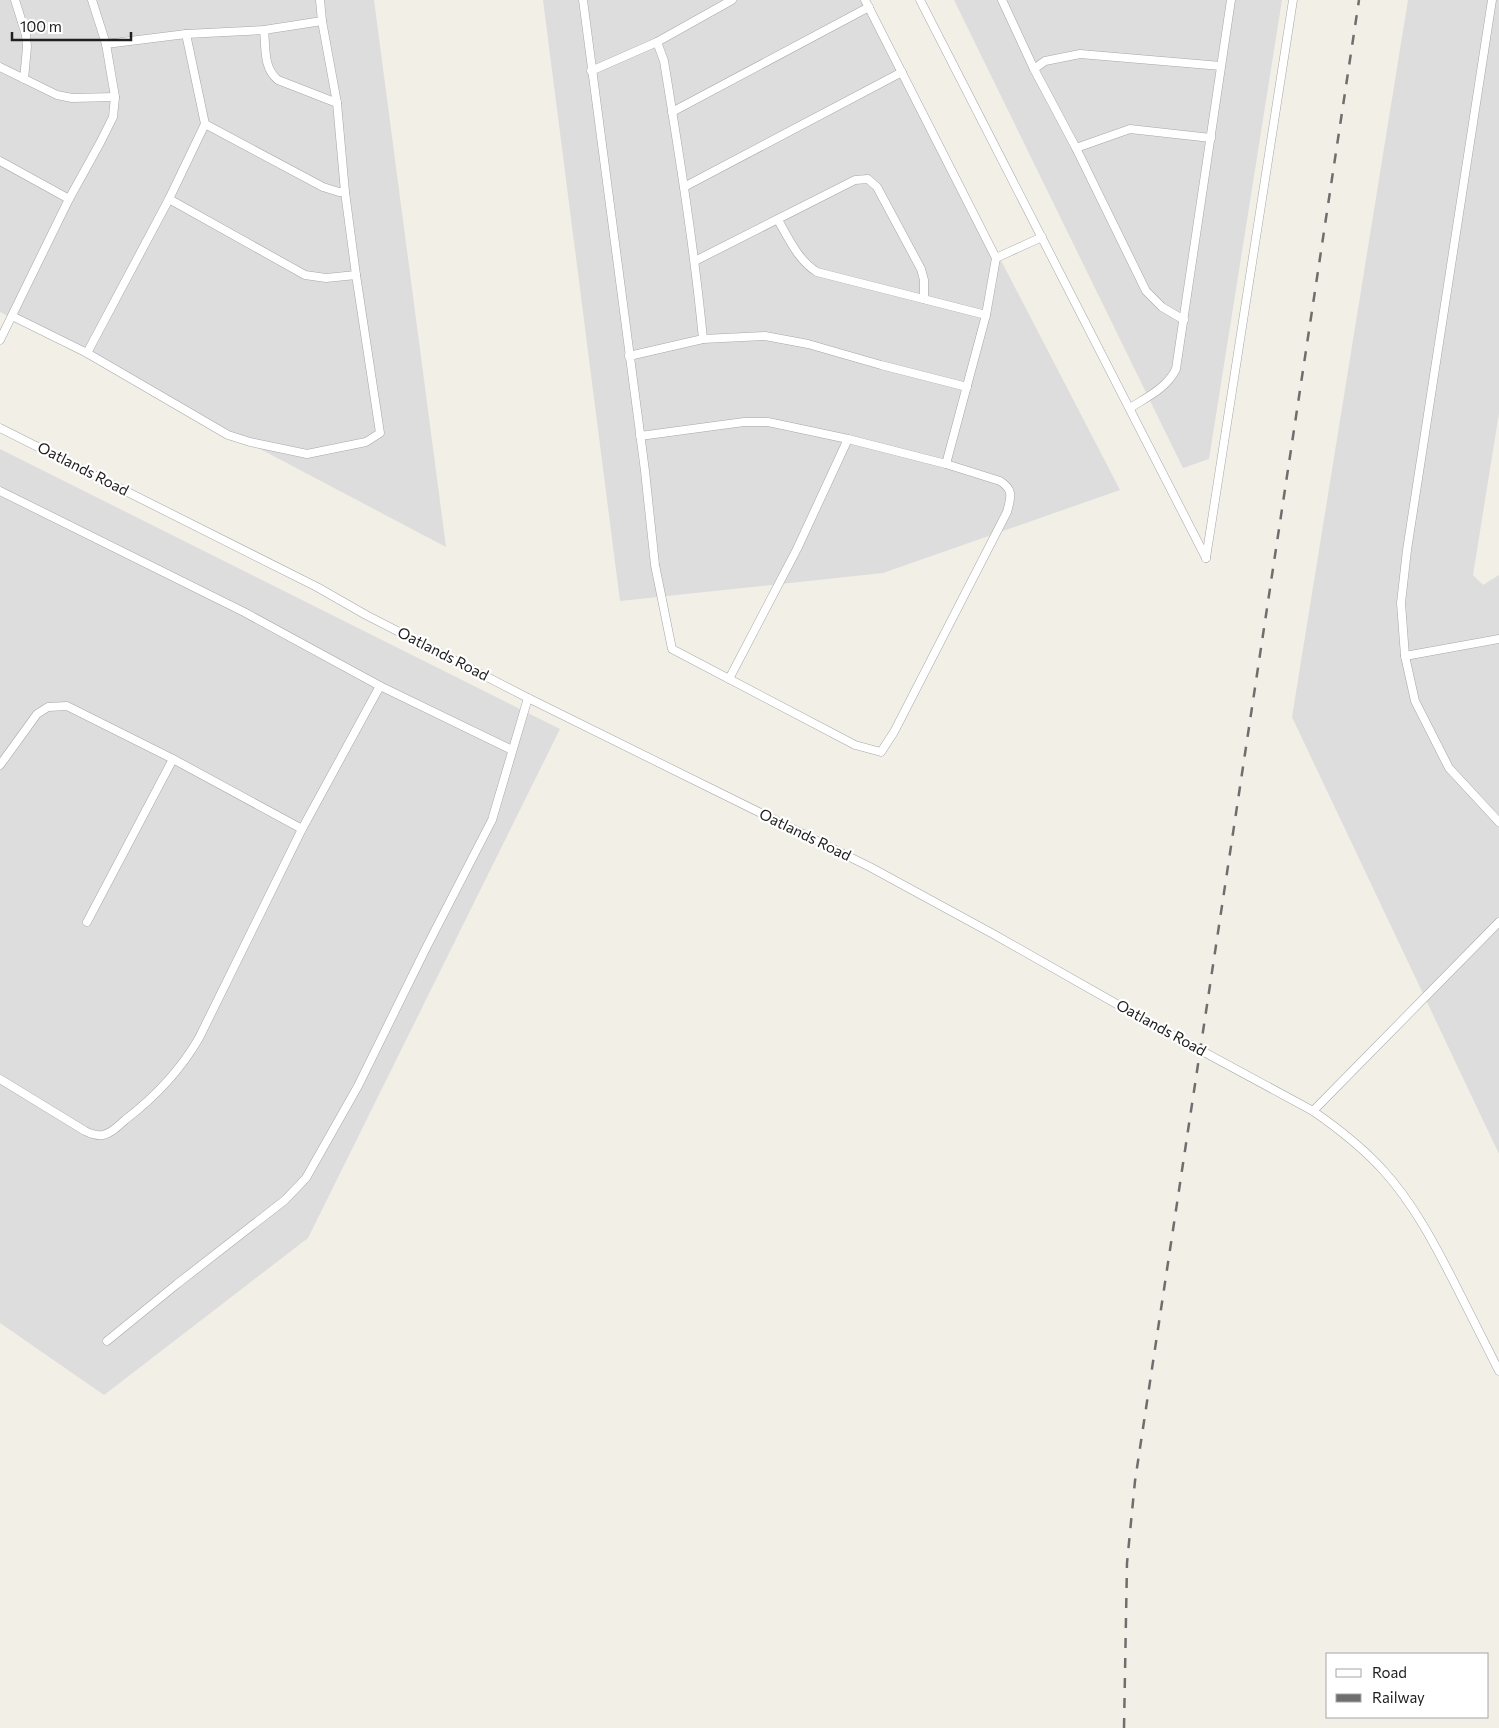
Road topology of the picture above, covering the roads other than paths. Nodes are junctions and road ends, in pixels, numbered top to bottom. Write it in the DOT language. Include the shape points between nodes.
graph roads {
  1 [pos="15,0"];
  2 [pos="92,0"];
  3 [pos="320,0"];
  4 [pos="582,0"];
  5 [pos="732,0"];
  6 [pos="920,0"];
  7 [pos="1002,0"];
  8 [pos="1231,0"];
  9 [pos="1293,0"];
  10 [pos="1492,0"];
  11 [pos="867,4"];
  12 [pos="322,21"];
  13 [pos="264,30"];
  14 [pos="186,34"];
  15 [pos="657,42"];
  16 [pos="106,44"];
  17 [pos="1222,66"];
  18 [pos="0,67"];
  19 [pos="1034,69"];
  20 [pos="591,71"];
  21 [pos="902,72"];
  22 [pos="24,79"];
  23 [pos="115,97"];
  24 [pos="337,103"];
  25 [pos="672,112"];
  26 [pos="205,124"];
  27 [pos="1211,138"];
  28 [pos="1076,148"];
  29 [pos="0,161"];
  30 [pos="684,187"];
  31 [pos="345,192"];
  32 [pos="69,198"];
  33 [pos="169,199"];
  34 [pos="778,220"];
  35 [pos="1042,237"];
  36 [pos="996,258"];
  37 [pos="695,261"];
  38 [pos="356,275"];
  39 [pos="924,299"];
  40 [pos="986,315"];
  41 [pos="12,316"];
  42 [pos="1184,320"];
  43 [pos="703,339"];
  44 [pos="0,340"];
  45 [pos="87,353"];
  46 [pos="629,356"];
  47 [pos="967,387"];
  48 [pos="1130,408"];
  49 [pos="0,428"];
  50 [pos="640,436"];
  51 [pos="848,439"];
  52 [pos="946,464"];
  53 [pos="0,491"];
  54 [pos="1499,639"];
  55 [pos="1405,656"];
  56 [pos="729,679"];
  57 [pos="380,686"];
  58 [pos="528,698"];
  59 [pos="512,750"];
  60 [pos="173,759"];
  61 [pos="0,765"];
  62 [pos="1499,822"];
  63 [pos="302,830"];
  64 [pos="87,922"];
  65 [pos="1499,922"];
  66 [pos="0,1079"];
  67 [pos="1313,1112"];
  68 [pos="107,1341"];
  69 [pos="1499,1370"];
  1 -- 22 [label="street" via="26,35"];
  2 -- 16 [label="street"];
  3 -- 12 [label="street"];
  4 -- 20 [label="street"];
  5 -- 15 [label="street"];
  6 -- 35 [label="street"];
  7 -- 19 [label="street"];
  8 -- 17 [label="street"];
  9 -- 48 [label="street" via="1206,558"];
  10 -- 55 [label="street" via="1407,550 1401,603"];
  11 -- 21 [label="street"];
  11 -- 25 [label="street"];
  12 -- 13 [label="street"];
  12 -- 24 [label="street"];
  13 -- 14 [label="street"];
  13 -- 24 [label="street" via="267,66 272,75"];
  14 -- 16 [label="street"];
  14 -- 26 [label="street"];
  15 -- 20 [label="street"];
  15 -- 25 [label="street" via="664,61"];
  16 -- 23 [label="street"];
  17 -- 19 [label="street" via="1080,54 1045,61"];
  17 -- 27 [label="street"];
  18 -- 22 [label="street"];
  19 -- 28 [label="street"];
  20 -- 46 [label="street"];
  21 -- 30 [label="street"];
  21 -- 36 [label="street"];
  22 -- 23 [label="street" via="57,95 72,98"];
  23 -- 32 [label="street" via="113,117"];
  24 -- 31 [label="street"];
  25 -- 30 [label="street"];
  26 -- 31 [label="street" via="322,187"];
  26 -- 33 [label="street"];
  27 -- 28 [label="street" via="1130,129"];
  27 -- 42 [label="street"];
  28 -- 42 [label="street" via="1146,291 1162,307"];
  29 -- 32 [label="street"];
  30 -- 37 [label="street"];
  31 -- 38 [label="street"];
  32 -- 41 [label="street"];
  33 -- 38 [label="street" via="305,275 326,278"];
  33 -- 45 [label="street"];
  34 -- 37 [label="street"];
  34 -- 39 [label="street" via="801,259 817,272"];
  34 -- 39 [label="street" via="845,184 868,179 877,187 917,260 924,280"];
  35 -- 36 [label="street"];
  35 -- 48 [label="street"];
  36 -- 40 [label="street"];
  37 -- 43 [label="street"];
  38 -- 45 [label="street" via="380,433 366,442 307,454 250,442 228,434"];
  39 -- 40 [label="street"];
  40 -- 47 [label="street"];
  41 -- 44 [label="street"];
  41 -- 45 [label="street"];
  42 -- 48 [label="street" via="1172,377 1166,385"];
  43 -- 46 [label="street"];
  43 -- 47 [label="street" via="765,336 808,344"];
  46 -- 50 [label="street"];
  47 -- 52 [label="street"];
  49 -- 58 [label="street, Oatlands Road"];
  50 -- 51 [label="street" via="756,422 787,425"];
  50 -- 56 [label="street" via="655,565 672,649"];
  51 -- 52 [label="street"];
  51 -- 56 [label="street" via="797,549"];
  52 -- 56 [label="street" via="1000,481 1010,490 1009,504 882,752 855,745"];
  53 -- 57 [label="street" via="244,612"];
  54 -- 55 [label="street"];
  55 -- 62 [label="street" via="1415,701 1449,768"];
  57 -- 59 [label="street"];
  57 -- 63 [label="street"];
  58 -- 59 [label="street"];
  58 -- 67 [label="street, Oatlands Road" via="870,867"];
  59 -- 68 [label="street" via="492,820 358,1086 306,1178 285,1200"];
  60 -- 61 [label="street" via="67,706 60,706 37,714"];
  60 -- 63 [label="street"];
  60 -- 64 [label="street"];
  63 -- 66 [label="street" via="188,1058 139,1110 110,1132 92,1135"];
  65 -- 67 [label="street"];
  67 -- 69 [label="street, Oatlands Road" via="1361,1147 1404,1196 1439,1254"];
}
